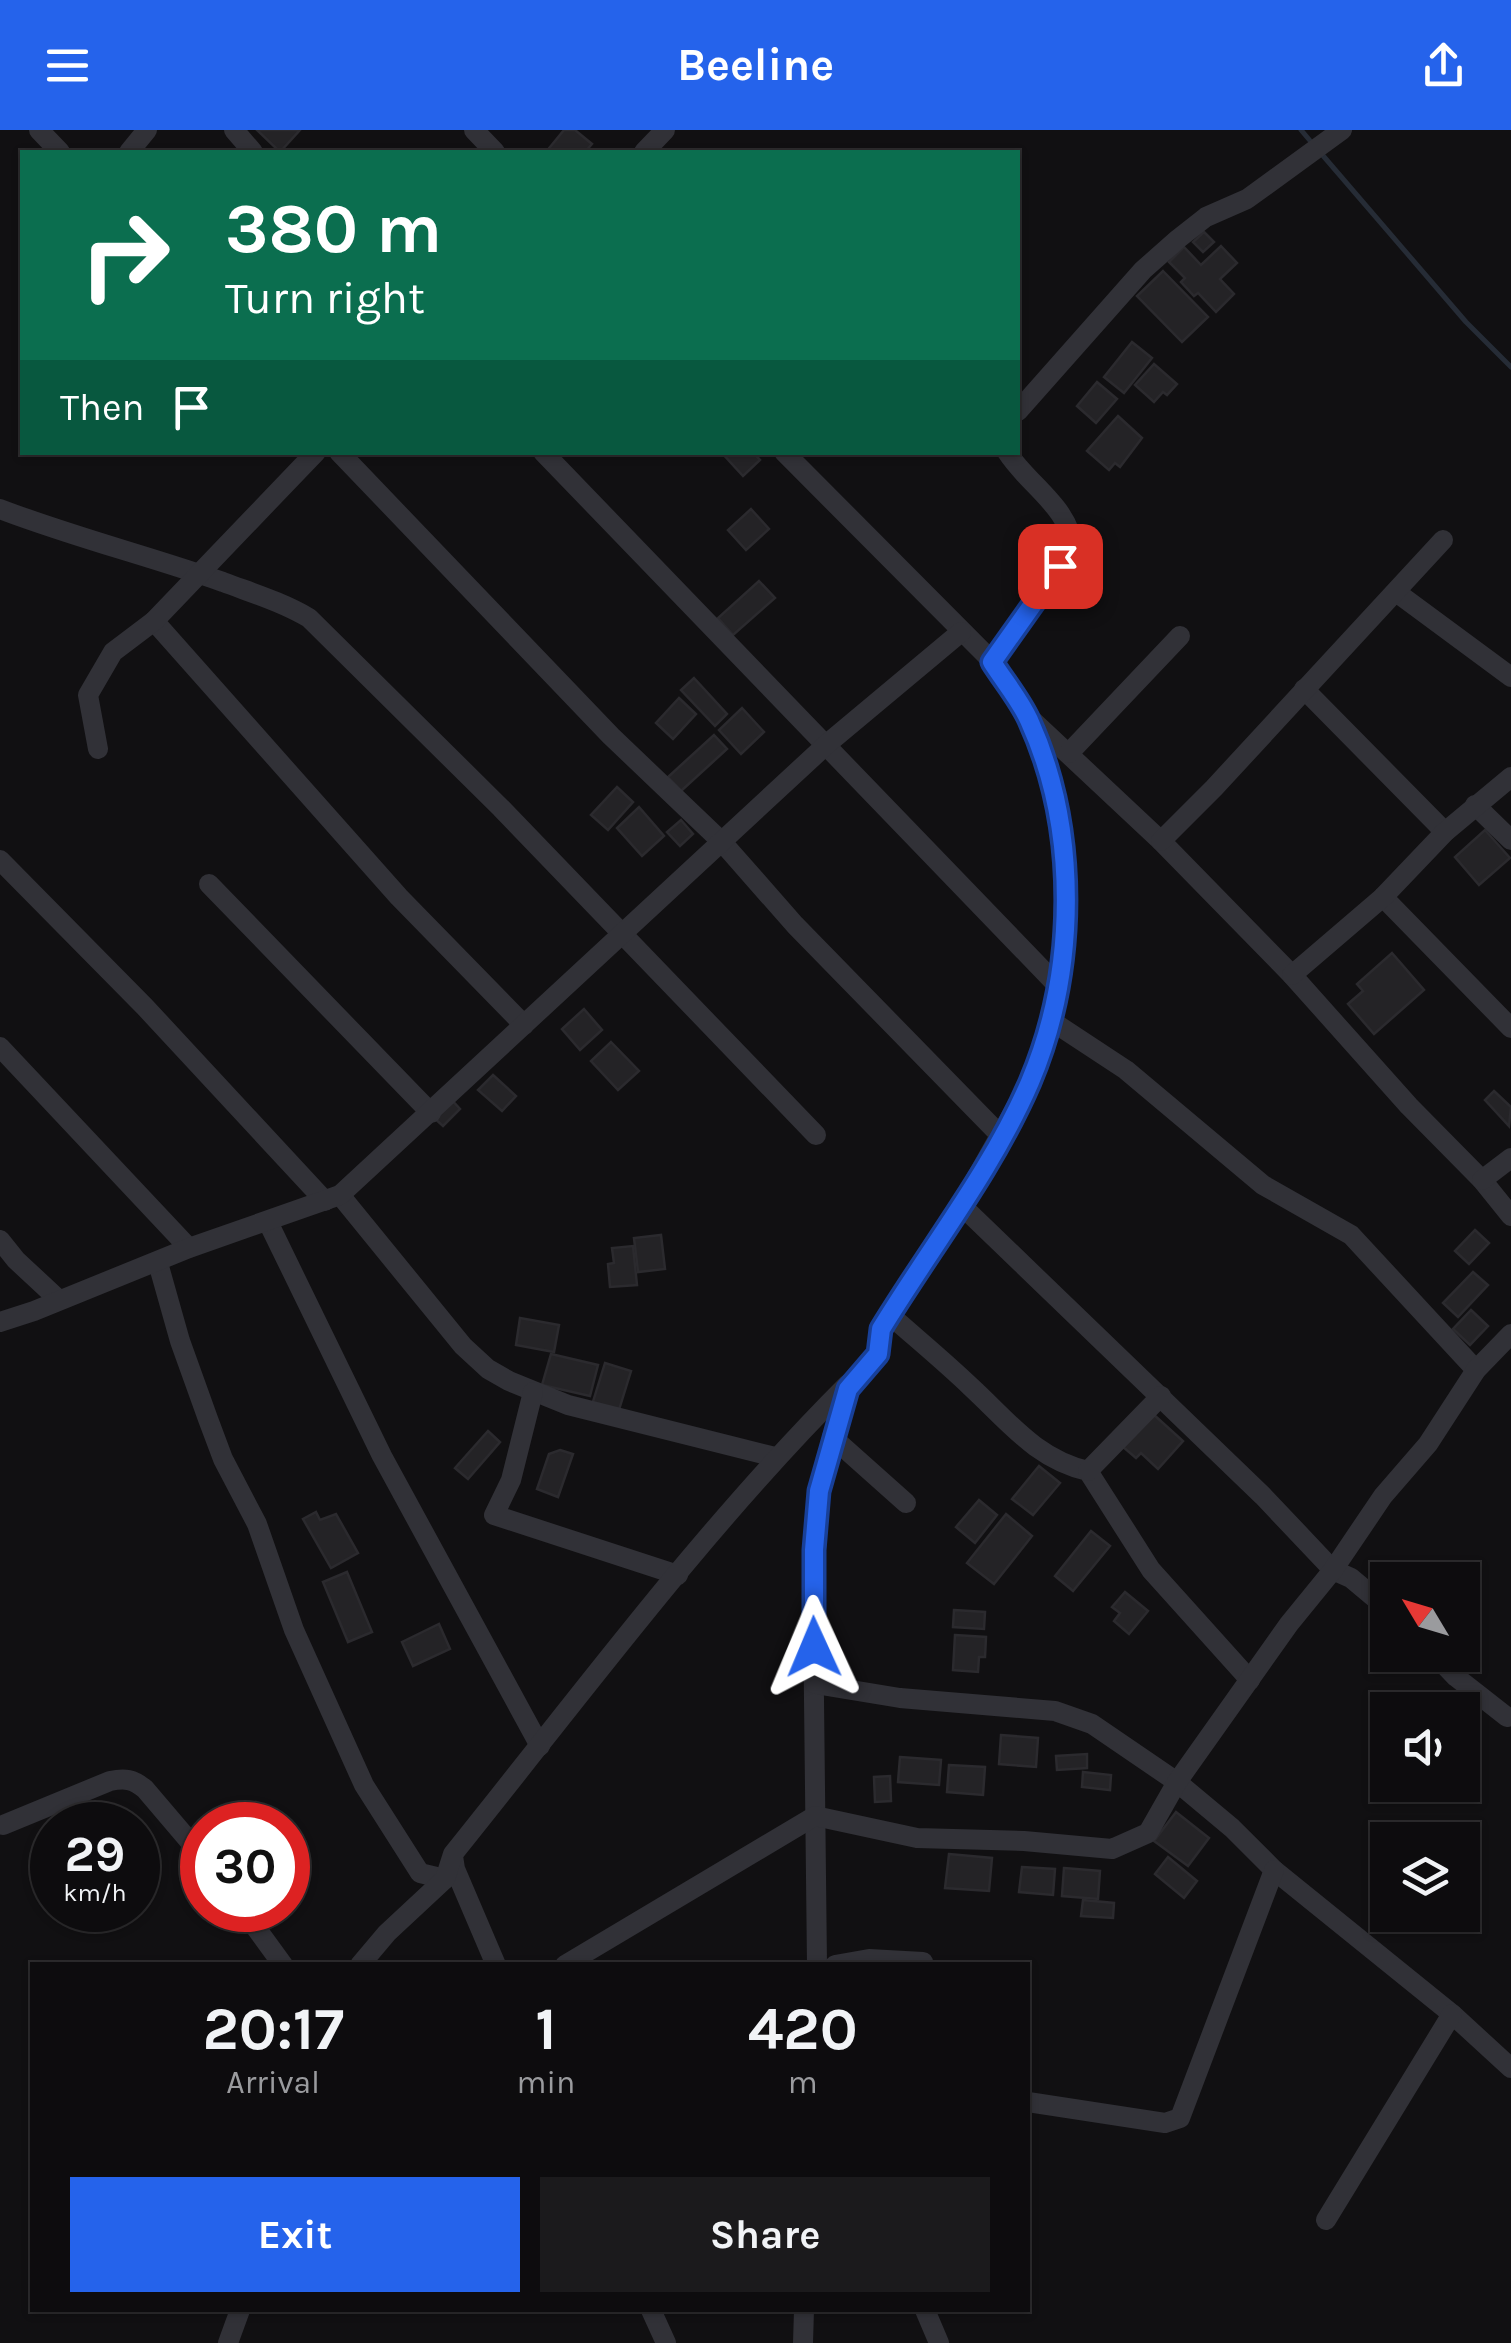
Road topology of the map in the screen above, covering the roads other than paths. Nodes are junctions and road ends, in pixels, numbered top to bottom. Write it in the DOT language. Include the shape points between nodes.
graph roads {
  1 [pos="39,130"];
  2 [pos="147,130"];
  3 [pos="234,130"];
  4 [pos="474,130"];
  5 [pos="664,130"];
  6 [pos="1335,136"];
  7 [pos="58,150"];
  8 [pos="131,150"];
  9 [pos="251,150"];
  10 [pos="493,150"];
  11 [pos="646,150"];
  12 [pos="1020,409"];
  13 [pos="313,455"];
  14 [pos="342,455"];
  15 [pos="547,455"];
  16 [pos="787,455"];
  17 [pos="1010,455"];
  18 [pos="0,509"];
  19 [pos="1442,540"];
  20 [pos="198,574"];
  21 [pos="1396,592"];
  22 [pos="154,621"];
  23 [pos="960,632"];
  24 [pos="1180,636"];
  25 [pos="992,662"];
  26 [pos="1511,677"];
  27 [pos="1304,689"];
  28 [pos="1028,716"];
  29 [pos="827,744"];
  30 [pos="98,749"];
  31 [pos="1069,754"];
  32 [pos="1511,777"];
  33 [pos="1475,805"];
  34 [pos="1444,832"];
  35 [pos="1511,840"];
  36 [pos="1160,841"];
  37 [pos="722,842"];
  38 [pos="0,860"];
  39 [pos="209,884"];
  40 [pos="1383,896"];
  41 [pos="622,933"];
  42 [pos="1292,976"];
  43 [pos="1058,986"];
  44 [pos="1053,1022"];
  45 [pos="524,1025"];
  46 [pos="1511,1028"];
  47 [pos="0,1047"];
  48 [pos="431,1113"];
  49 [pos="816,1135"];
  50 [pos="1002,1137"];
  51 [pos="1511,1158"];
  52 [pos="1482,1180"];
  53 [pos="332,1198"];
  54 [pos="961,1205"];
  55 [pos="1511,1216"];
  56 [pos="268,1222"];
  57 [pos="0,1240"];
  58 [pos="189,1248"];
  59 [pos="158,1262"];
  60 [pos="59,1300"];
  61 [pos="890,1315"];
  62 [pos="0,1322"];
  63 [pos="1511,1334"];
  64 [pos="878,1354"];
  65 [pos="1476,1370"];
  66 [pos="533,1392"];
  67 [pos="1161,1396"];
  68 [pos="832,1437"];
  69 [pos="775,1457"];
  70 [pos="1088,1471"];
  71 [pos="906,1504"];
  72 [pos="1333,1570"];
  73 [pos="678,1574"];
  74 [pos="1370,1593"];
  75 [pos="1451,1672"];
  76 [pos="1250,1680"];
  77 [pos="815,1684"];
  78 [pos="1508,1717"];
  79 [pos="540,1746"];
  80 [pos="1177,1782"];
  81 [pos="815,1816"];
  82 [pos="4,1825"];
  83 [pos="180,1831"];
  84 [pos="453,1854"];
  85 [pos="1274,1870"];
  86 [pos="445,1879"];
  87 [pos="259,1932"];
  88 [pos="280,1962"];
  89 [pos="363,1962"];
  90 [pos="495,1962"];
  91 [pos="570,1962"];
  92 [pos="817,1962"];
  93 [pos="855,1962"];
  94 [pos="923,1962"];
  95 [pos="1452,2014"];
  96 [pos="1511,2068"];
  97 [pos="1030,2102"];
  98 [pos="1326,2220"];
  99 [pos="239,2312"];
  100 [pos="652,2312"];
  101 [pos="804,2312"];
  102 [pos="926,2312"];
  103 [pos="228,2343"];
  104 [pos="666,2343"];
  105 [pos="803,2343"];
  106 [pos="939,2343"];
  1 -- 7 [label="street"];
  2 -- 8 [label="street"];
  3 -- 9 [label="street"];
  4 -- 10 [label="street"];
  5 -- 11 [label="street"];
  6 -- 12 [label="street" via="1247,200 1206,217 1143,270"];
  13 -- 20 [label="street"];
  14 -- 37 [label="street"];
  15 -- 29 [label="street"];
  16 -- 23 [label="street"];
  17 -- 25 [label="street" via="1064,518 1073,549"];
  18 -- 20 [label="street"];
  19 -- 21 [label="street"];
  20 -- 22 [label="street"];
  20 -- 41 [label="street" via="309,618"];
  21 -- 26 [label="street"];
  21 -- 27 [label="street"];
  22 -- 30 [label="street" via="113,652 88,695"];
  22 -- 45 [label="street" via="399,897"];
  23 -- 25 [label="street"];
  23 -- 29 [label="street"];
  24 -- 31 [label="street"];
  25 -- 28 [label="street"];
  27 -- 34 [label="street"];
  27 -- 36 [label="street"];
  28 -- 31 [label="street"];
  28 -- 43 [label="street" via="1058,810 1065,880"];
  29 -- 37 [label="street"];
  29 -- 43 [label="street"];
  31 -- 36 [label="street"];
  32 -- 33 [label="street"];
  33 -- 34 [label="street"];
  33 -- 35 [label="street"];
  34 -- 40 [label="street"];
  36 -- 42 [label="street"];
  37 -- 41 [label="street"];
  37 -- 50 [label="street"];
  38 -- 53 [label="street"];
  39 -- 48 [label="street"];
  40 -- 42 [label="street"];
  40 -- 46 [label="street"];
  41 -- 45 [label="street"];
  41 -- 49 [label="street"];
  42 -- 52 [label="street"];
  43 -- 44 [label="street"];
  44 -- 50 [label="street"];
  44 -- 65 [label="street" via="1126,1070 1263,1185 1350,1235"];
  45 -- 48 [label="street"];
  47 -- 58 [label="street"];
  48 -- 53 [label="street"];
  50 -- 54 [label="street"];
  51 -- 52 [label="street"];
  52 -- 55 [label="street"];
  53 -- 56 [label="street"];
  53 -- 66 [label="street" via="463,1346 488,1369"];
  54 -- 61 [label="street"];
  54 -- 67 [label="street"];
  56 -- 58 [label="street"];
  56 -- 79 [label="street" via="382,1456"];
  57 -- 60 [label="street"];
  58 -- 59 [label="street"];
  59 -- 60 [label="street"];
  59 -- 86 [label="street" via="223,1458 257,1524 294,1630 364,1785 420,1873"];
  60 -- 62 [label="street"];
  61 -- 64 [label="street"];
  61 -- 70 [label="street" via="1034,1448"];
  63 -- 65 [label="street"];
  64 -- 68 [label="street" via="848,1389"];
  64 -- 69 [label="street"];
  65 -- 72 [label="street"];
  66 -- 69 [label="street"];
  66 -- 73 [label="street" via="511,1480 494,1515"];
  67 -- 70 [label="street"];
  67 -- 72 [label="street"];
  68 -- 71 [label="street"];
  68 -- 77 [label="street" via="814,1550"];
  69 -- 73 [label="street"];
  70 -- 76 [label="street" via="1150,1570"];
  72 -- 74 [label="street"];
  72 -- 76 [label="street"];
  73 -- 79 [label="street"];
  75 -- 78 [label="street"];
  76 -- 80 [label="street"];
  77 -- 80 [label="street" via="1054,1711 1092,1724"];
  77 -- 81 [label="street"];
  79 -- 84 [label="street"];
  80 -- 81 [label="street" via="1148,1833 1112,1849 917,1838"];
  80 -- 85 [label="street"];
  81 -- 91 [label="street"];
  81 -- 92 [label="street"];
  82 -- 83 [label="street" via="123,1779 144,1789"];
  84 -- 86 [label="street"];
  84 -- 90 [label="street"];
  85 -- 95 [label="street"];
  85 -- 97 [label="street" via="1180,2118 1164,2123"];
  86 -- 89 [label="street"];
  87 -- 88 [label="street"];
  93 -- 94 [label="street"];
  95 -- 96 [label="street"];
  95 -- 98 [label="street"];
  99 -- 103 [label="street"];
  100 -- 104 [label="street"];
  101 -- 105 [label="street"];
  102 -- 106 [label="street"];
}
